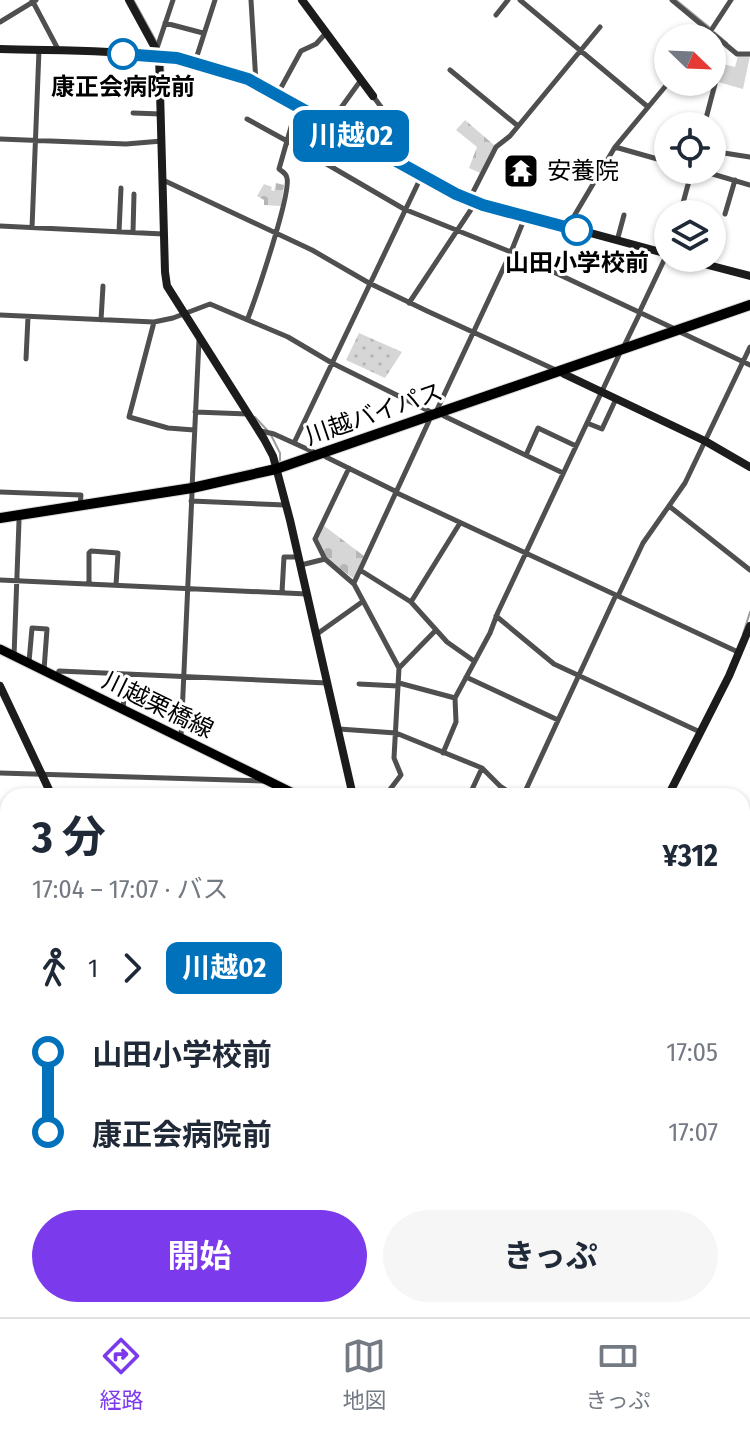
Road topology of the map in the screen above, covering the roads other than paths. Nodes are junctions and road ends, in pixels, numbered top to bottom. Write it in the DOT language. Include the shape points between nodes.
graph roads {
  1 [pos="129,0"];
  2 [pos="173,0"];
  3 [pos="215,0"];
  4 [pos="251,0"];
  5 [pos="302,0"];
  6 [pos="316,0"];
  7 [pos="508,0"];
  8 [pos="520,0"];
  9 [pos="672,0"];
  10 [pos="731,0"];
  11 [pos="34,1"];
  12 [pos="310,10"];
  13 [pos="496,15"];
  14 [pos="0,22"];
  15 [pos="165,23"];
  16 [pos="701,24"];
  17 [pos="716,24"];
  18 [pos="600,27"];
  19 [pos="203,33"];
  20 [pos="327,33"];
  21 [pos="726,45"];
  22 [pos="0,49"];
  23 [pos="39,50"];
  24 [pos="59,51"];
  25 [pos="580,51"];
  26 [pos="158,52"];
  27 [pos="750,54"];
  28 [pos="195,62"];
  29 [pos="450,70"];
  30 [pos="361,80"];
  31 [pos="256,83"];
  32 [pos="131,87"];
  33 [pos="161,88"];
  34 [pos="277,95"];
  35 [pos="373,96"];
  36 [pos="657,96"];
  37 [pos="297,105"];
  38 [pos="648,107"];
  39 [pos="133,113"];
  40 [pos="162,114"];
  41 [pos="247,119"];
  42 [pos="330,123"];
  43 [pos="518,126"];
  44 [pos="398,130"];
  45 [pos="0,139"];
  46 [pos="36,140"];
  47 [pos="163,141"];
  48 [pos="287,141"];
  49 [pos="615,147"];
  50 [pos="726,153"];
  51 [pos="750,157"];
  52 [pos="654,158"];
  53 [pos="422,175"];
  54 [pos="726,178"];
  55 [pos="163,180"];
  56 [pos="735,180"];
  57 [pos="750,185"];
  58 [pos="121,188"];
  59 [pos="134,194"];
  60 [pos="473,201"];
  61 [pos="404,209"];
  62 [pos="726,211"];
  63 [pos="624,215"];
  64 [pos="525,217"];
  65 [pos="0,226"];
  66 [pos="32,228"];
  67 [pos="567,228"];
  68 [pos="458,230"];
  69 [pos="119,232"];
  70 [pos="133,232"];
  71 [pos="275,232"];
  72 [pos="163,234"];
  73 [pos="617,241"];
  74 [pos="654,250"];
  75 [pos="511,252"];
  76 [pos="726,270"];
  77 [pos="659,272"];
  78 [pos="750,276"];
  79 [pos="369,283"];
  80 [pos="103,286"];
  81 [pos="409,303"];
  82 [pos="750,305"];
  83 [pos="750,312"];
  84 [pos="640,313"];
  85 [pos="183,314"];
  86 [pos="0,315"];
  87 [pos="28,317"];
  88 [pos="248,318"];
  89 [pos="101,320"];
  90 [pos="154,322"];
  91 [pos="679,331"];
  92 [pos="473,332"];
  93 [pos="199,339"];
  94 [pos="750,347"];
  95 [pos="621,352"];
  96 [pos="26,359"];
  97 [pos="332,363"];
  98 [pos="747,363"];
  99 [pos="561,373"];
  100 [pos="602,392"];
  101 [pos="616,399"];
  102 [pos="195,412"];
  103 [pos="248,414"];
  104 [pos="436,417"];
  105 [pos="587,423"];
  106 [pos="194,430"];
  107 [pos="260,431"];
  108 [pos="705,441"];
  109 [pos="294,443"];
  110 [pos="576,446"];
  111 [pos="526,455"];
  112 [pos="323,456"];
  113 [pos="750,467"];
  114 [pos="349,468"];
  115 [pos="277,471"];
  116 [pos="563,473"];
  117 [pos="0,492"];
  118 [pos="397,493"];
  119 [pos="192,494"];
  120 [pos="286,505"];
  121 [pos="80,506"];
  122 [pos="669,506"];
  123 [pos="0,518"];
  124 [pos="19,521"];
  125 [pos="460,523"];
  126 [pos="0,525"];
  127 [pos="526,553"];
  128 [pos="325,559"];
  129 [pos="300,561"];
  130 [pos="360,570"];
  131 [pos="750,570"];
  132 [pos="0,580"];
  133 [pos="17,581"];
  134 [pos="89,584"];
  135 [pos="354,584"];
  136 [pos="116,585"];
  137 [pos="187,588"];
  138 [pos="282,592"];
  139 [pos="308,594"];
  140 [pos="617,596"];
  141 [pos="362,602"];
  142 [pos="411,602"];
  143 [pos="496,616"];
  144 [pos="750,626"];
  145 [pos="436,630"];
  146 [pos="317,634"];
  147 [pos="0,649"];
  148 [pos="739,652"];
  149 [pos="14,656"];
  150 [pos="474,661"];
  151 [pos="28,663"];
  152 [pos="399,668"];
  153 [pos="44,670"];
  154 [pos="126,674"];
  155 [pos="579,676"];
  156 [pos="57,677"];
  157 [pos="183,677"];
  158 [pos="466,677"];
  159 [pos="327,683"];
  160 [pos="359,684"];
  161 [pos="399,684"];
  162 [pos="0,686"];
  163 [pos="455,698"];
  164 [pos="123,710"];
  165 [pos="558,720"];
  166 [pos="339,729"];
  167 [pos="700,732"];
  168 [pos="396,733"];
  169 [pos="181,738"];
  170 [pos="443,753"];
  171 [pos="482,768"];
  172 [pos="0,773"];
  173 [pos="42,774"];
  174 [pos="269,781"];
  175 [pos="48,788"];
  176 [pos="283,788"];
  177 [pos="351,788"];
  178 [pos="391,788"];
  179 [pos="473,788"];
  180 [pos="503,788"];
  181 [pos="527,788"];
  182 [pos="672,788"];
  1 -- 26 [label="street"];
  2 -- 15 [label="street"];
  3 -- 19 [label="street"];
  4 -- 31 [label="street"];
  5 -- 12 [label="street"];
  6 -- 12 [label="street"];
  7 -- 13 [label="street"];
  8 -- 25 [label="street"];
  9 -- 16 [label="street"];
  10 -- 17 [label="street"];
  11 -- 14 [label="street"];
  11 -- 24 [label="street"];
  12 -- 20 [label="street"];
  15 -- 19 [label="street"];
  15 -- 26 [label="street"];
  18 -- 25 [label="street"];
  19 -- 28 [label="street"];
  20 -- 30 [label="street"];
  20 -- 34 [label="street" via="301,51"];
  21 -- 27 [label="street" via="737,54"];
  22 -- 23 [label="street"];
  23 -- 24 [label="street"];
  23 -- 46 [label="street"];
  24 -- 26 [label="street"];
  25 -- 38 [label="street"];
  25 -- 43 [label="street"];
  26 -- 28 [label="street"];
  26 -- 33 [label="street"];
  28 -- 31 [label="street"];
  29 -- 43 [label="street"];
  30 -- 35 [label="street"];
  30 -- 42 [label="street"];
  31 -- 34 [label="street"];
  32 -- 33 [label="street"];
  33 -- 40 [label="street"];
  34 -- 37 [label="street"];
  35 -- 44 [label="street"];
  36 -- 38 [label="street"];
  37 -- 42 [label="street"];
  37 -- 48 [label="street"];
  38 -- 49 [label="street"];
  39 -- 40 [label="street"];
  40 -- 47 [label="street"];
  41 -- 48 [label="street"];
  42 -- 53 [label="street"];
  43 -- 60 [label="street" via="496,147"];
  45 -- 46 [label="street"];
  46 -- 47 [label="street"];
  46 -- 66 [label="street"];
  47 -- 55 [label="street"];
  48 -- 61 [label="street"];
  48 -- 71 [label="street" via="279,169 287,182"];
  49 -- 52 [label="street"];
  49 -- 67 [label="street"];
  50 -- 51 [label="street"];
  53 -- 60 [label="street"];
  53 -- 61 [label="street"];
  54 -- 56 [label="street"];
  55 -- 71 [label="street"];
  55 -- 72 [label="street"];
  56 -- 57 [label="street"];
  56 -- 62 [label="street"];
  58 -- 69 [label="street"];
  59 -- 70 [label="street"];
  60 -- 64 [label="street"];
  60 -- 68 [label="street"];
  61 -- 68 [label="street"];
  61 -- 79 [label="street"];
  63 -- 73 [label="street"];
  64 -- 67 [label="street"];
  64 -- 75 [label="street"];
  65 -- 66 [label="street"];
  66 -- 69 [label="street"];
  67 -- 73 [label="street"];
  68 -- 75 [label="street"];
  68 -- 81 [label="street"];
  69 -- 70 [label="street"];
  70 -- 72 [label="street"];
  71 -- 79 [label="street"];
  71 -- 88 [label="street"];
  72 -- 85 [label="street" via="167,286"];
  73 -- 74 [label="street"];
  75 -- 84 [label="street"];
  75 -- 92 [label="street"];
  76 -- 78 [label="street"];
  77 -- 84 [label="street"];
  79 -- 81 [label="street"];
  79 -- 97 [label="street"];
  80 -- 89 [label="street"];
  81 -- 92 [label="street"];
  82 -- 91 [label="highway, 川越バイパス"];
  83 -- 91 [label="highway, 川越バイパス"];
  84 -- 91 [label="street"];
  84 -- 95 [label="street"];
  85 -- 88 [label="street" via="210,304"];
  85 -- 90 [label="street"];
  85 -- 93 [label="street"];
  86 -- 87 [label="street"];
  87 -- 89 [label="street"];
  87 -- 96 [label="street"];
  88 -- 97 [label="street"];
  89 -- 90 [label="street"];
  90 -- 106 [label="street" via="129,417"];
  91 -- 95 [label="highway, 川越バイパス"];
  91 -- 98 [label="street"];
  92 -- 99 [label="street"];
  92 -- 104 [label="street"];
  93 -- 102 [label="street"];
  93 -- 103 [label="street"];
  94 -- 98 [label="street"];
  95 -- 99 [label="highway, 川越バイパス"];
  95 -- 100 [label="street"];
  97 -- 104 [label="street"];
  97 -- 109 [label="street"];
  98 -- 108 [label="street"];
  99 -- 100 [label="street"];
  99 -- 104 [label="highway, 川越バイパス"];
  100 -- 101 [label="street"];
  100 -- 105 [label="street"];
  101 -- 105 [label="street" via="602,429"];
  101 -- 108 [label="street"];
  102 -- 103 [label="street"];
  102 -- 106 [label="street"];
  103 -- 107 [label="street"];
  104 -- 111 [label="street"];
  104 -- 112 [label="highway, 川越バイパス"];
  104 -- 118 [label="street"];
  105 -- 110 [label="street"];
  106 -- 119 [label="street"];
  107 -- 109 [label="street"];
  107 -- 115 [label="street"];
  108 -- 113 [label="street"];
  108 -- 122 [label="street"];
  109 -- 112 [label="street"];
  110 -- 111 [label="street" via="538,428"];
  110 -- 116 [label="street"];
  111 -- 116 [label="street"];
  112 -- 114 [label="street"];
  112 -- 115 [label="highway, 川越バイパス"];
  114 -- 118 [label="street"];
  114 -- 128 [label="street" via="316,536"];
  115 -- 119 [label="highway, 川越バイパス"];
  115 -- 120 [label="street"];
  116 -- 127 [label="street"];
  117 -- 121 [label="street" via="81,495"];
  118 -- 125 [label="street"];
  118 -- 130 [label="street"];
  119 -- 120 [label="street"];
  119 -- 121 [label="highway, 川越バイパス"];
  119 -- 124 [label="highway, 川越バイパス"];
  119 -- 137 [label="street"];
  120 -- 129 [label="street"];
  121 -- 123 [label="highway, 川越バイパス"];
  122 -- 131 [label="street"];
  122 -- 140 [label="street" via="643,543"];
  124 -- 126 [label="highway, 川越バイパス"];
  124 -- 133 [label="street"];
  125 -- 127 [label="street"];
  125 -- 142 [label="street"];
  127 -- 140 [label="street"];
  127 -- 143 [label="street"];
  128 -- 129 [label="street"];
  128 -- 135 [label="street"];
  129 -- 138 [label="street" via="284,557"];
  129 -- 139 [label="street"];
  130 -- 135 [label="street"];
  130 -- 142 [label="street"];
  132 -- 133 [label="street"];
  133 -- 134 [label="street"];
  133 -- 149 [label="street"];
  134 -- 136 [label="street"];
  134 -- 136 [label="street" via="91,551 118,553"];
  135 -- 141 [label="street"];
  136 -- 137 [label="street"];
  137 -- 138 [label="street"];
  137 -- 157 [label="street"];
  138 -- 139 [label="street"];
  139 -- 146 [label="street"];
  140 -- 148 [label="street"];
  140 -- 155 [label="street"];
  141 -- 146 [label="street"];
  141 -- 152 [label="street"];
  142 -- 145 [label="street"];
  143 -- 150 [label="street"];
  143 -- 155 [label="street" via="554,664"];
  144 -- 148 [label="street"];
  145 -- 150 [label="street"];
  145 -- 152 [label="street"];
  146 -- 159 [label="street"];
  147 -- 149 [label="main road, 川越栗橋線"];
  148 -- 167 [label="street"];
  149 -- 151 [label="main road, 川越栗橋線"];
  150 -- 158 [label="street"];
  151 -- 153 [label="main road, 川越栗橋線"];
  151 -- 153 [label="street" via="32,628 47,629"];
  152 -- 161 [label="street"];
  153 -- 156 [label="main road, 川越栗橋線"];
  154 -- 156 [label="street" via="59,671"];
  154 -- 157 [label="street"];
  154 -- 164 [label="street"];
  155 -- 165 [label="street"];
  155 -- 167 [label="street"];
  156 -- 164 [label="main road, 川越栗橋線"];
  157 -- 159 [label="street"];
  157 -- 169 [label="street"];
  158 -- 163 [label="street"];
  158 -- 165 [label="street"];
  159 -- 166 [label="street"];
  160 -- 161 [label="street"];
  161 -- 163 [label="street"];
  161 -- 168 [label="street"];
  162 -- 173 [label="street"];
  163 -- 170 [label="street" via="456,722"];
  164 -- 169 [label="main road, 川越栗橋線"];
  165 -- 181 [label="street"];
  166 -- 168 [label="street"];
  166 -- 177 [label="street"];
  167 -- 182 [label="street"];
  168 -- 170 [label="street"];
  168 -- 178 [label="street" via="394,758 401,775"];
  169 -- 174 [label="main road, 川越栗橋線"];
  170 -- 171 [label="street"];
  171 -- 179 [label="street"];
  171 -- 180 [label="street"];
  172 -- 173 [label="street"];
  173 -- 174 [label="street"];
  173 -- 175 [label="street"];
  174 -- 176 [label="main road, 川越栗橋線"];
}
